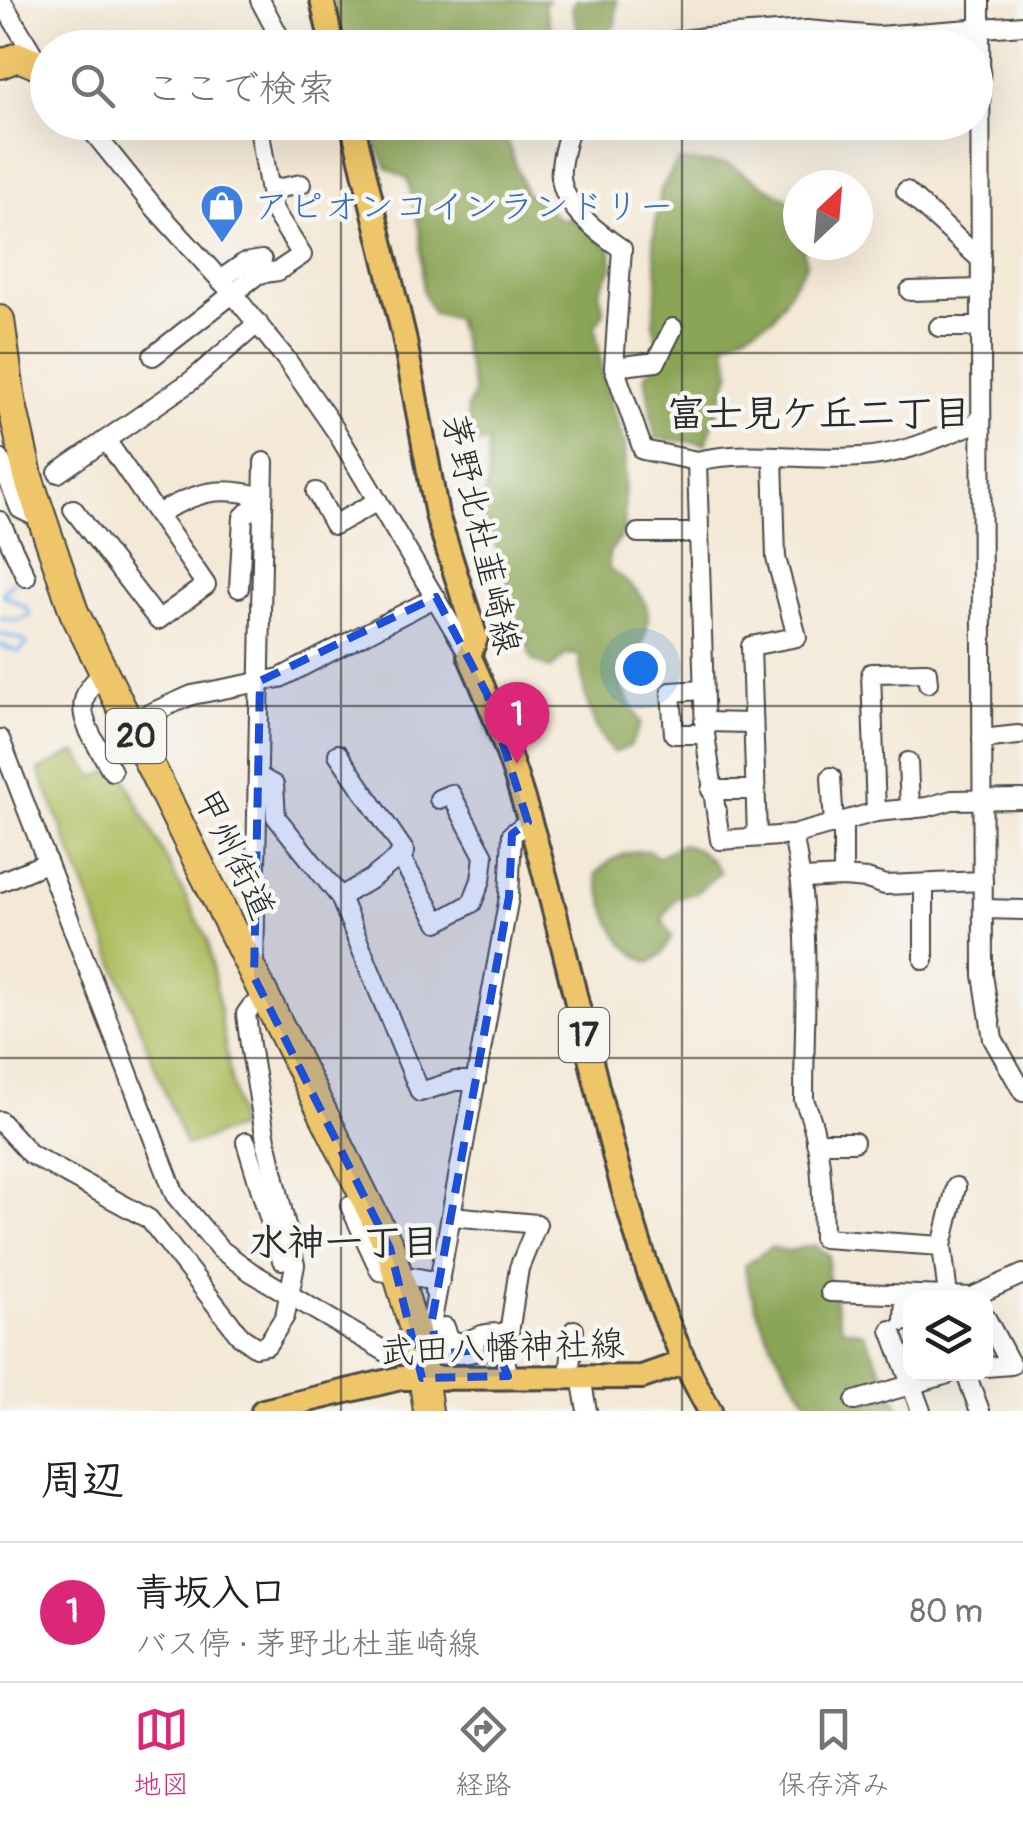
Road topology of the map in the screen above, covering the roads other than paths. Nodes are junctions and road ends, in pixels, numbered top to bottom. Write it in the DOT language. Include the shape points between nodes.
graph roads {
  1 [pos="1,0"];
  2 [pos="260,0"];
  3 [pos="322,0"];
  4 [pos="980,0"];
  5 [pos="1023,25"];
  6 [pos="981,26"];
  7 [pos="276,30"];
  8 [pos="329,30"];
  9 [pos="940,30"];
  10 [pos="981,30"];
  11 [pos="30,48"];
  12 [pos="0,64"];
  13 [pos="30,64"];
  14 [pos="100,140"];
  15 [pos="261,140"];
  16 [pos="356,140"];
  17 [pos="567,140"];
  18 [pos="981,140"];
  19 [pos="300,184"];
  20 [pos="270,190"];
  21 [pos="906,191"];
  22 [pos="262,260"];
  23 [pos="980,260"];
  24 [pos="220,280"];
  25 [pos="980,290"];
  26 [pos="910,292"];
  27 [pos="234,295"];
  28 [pos="0,320"];
  29 [pos="258,322"];
  30 [pos="980,327"];
  31 [pos="673,328"];
  32 [pos="939,328"];
  33 [pos="153,356"];
  34 [pos="614,367"];
  35 [pos="981,422"];
  36 [pos="106,440"];
  37 [pos="772,456"];
  38 [pos="0,460"];
  39 [pos="696,461"];
  40 [pos="264,462"];
  41 [pos="58,472"];
  42 [pos="316,492"];
  43 [pos="263,497"];
  44 [pos="378,500"];
  45 [pos="73,509"];
  46 [pos="157,514"];
  47 [pos="42,520"];
  48 [pos="0,522"];
  49 [pos="638,533"];
  50 [pos="698,534"];
  51 [pos="4,548"];
  52 [pos="26,577"];
  53 [pos="238,588"];
  54 [pos="436,597"];
  55 [pos="469,655"];
  56 [pos="104,673"];
  57 [pos="260,681"];
  58 [pos="928,683"];
  59 [pos="703,690"];
  60 [pos="144,716"];
  61 [pos="752,723"];
  62 [pos="704,728"];
  63 [pos="1018,735"];
  64 [pos="982,738"];
  65 [pos="0,740"];
  66 [pos="338,754"];
  67 [pos="908,762"];
  68 [pos="112,771"];
  69 [pos="258,776"];
  70 [pos="830,777"];
  71 [pos="711,790"];
  72 [pos="754,790"];
  73 [pos="983,798"];
  74 [pos="1023,798"];
  75 [pos="439,800"];
  76 [pos="910,809"];
  77 [pos="876,812"];
  78 [pos="528,822"];
  79 [pos="838,824"];
  80 [pos="793,835"];
  81 [pos="757,837"];
  82 [pos="510,847"];
  83 [pos="399,856"];
  84 [pos="484,856"];
  85 [pos="46,863"];
  86 [pos="843,877"];
  87 [pos="803,879"];
  88 [pos="983,880"];
  89 [pos="0,882"];
  90 [pos="924,884"];
  91 [pos="340,897"];
  92 [pos="983,909"];
  93 [pos="1023,910"];
  94 [pos="924,960"];
  95 [pos="254,977"];
  96 [pos="251,1007"];
  97 [pos="476,1081"];
  98 [pos="1023,1092"];
  99 [pos="0,1121"];
  100 [pos="246,1142"];
  101 [pos="816,1142"];
  102 [pos="854,1142"];
  103 [pos="956,1187"];
  104 [pos="350,1206"];
  105 [pos="452,1216"];
  106 [pos="942,1246"];
  107 [pos="386,1272"];
  108 [pos="1023,1274"];
  109 [pos="413,1277"];
  110 [pos="440,1282"];
  111 [pos="947,1291"];
  112 [pos="988,1291"];
  113 [pos="830,1292"];
  114 [pos="290,1294"];
  115 [pos="903,1295"];
  116 [pos="903,1300"];
  117 [pos="423,1310"];
  118 [pos="445,1327"];
  119 [pos="574,1330"];
  120 [pos="993,1331"];
  121 [pos="404,1339"];
  122 [pos="903,1346"];
  123 [pos="470,1348"];
  124 [pos="684,1362"];
  125 [pos="993,1366"];
  126 [pos="508,1376"];
  127 [pos="575,1376"];
  128 [pos="412,1378"];
  129 [pos="916,1381"];
  130 [pos="969,1381"];
  131 [pos="912,1382"];
  132 [pos="855,1401"];
  133 [pos="263,1411"];
  134 [pos="428,1411"];
  135 [pos="587,1411"];
  136 [pos="710,1411"];
  137 [pos="920,1411"];
  138 [pos="980,1411"];
  1 -- 11 [label="street"];
  2 -- 7 [label="street"];
  3 -- 8 [label="main road"];
  4 -- 6 [label="street"];
  5 -- 6 [label="street"];
  6 -- 9 [label="street"];
  6 -- 10 [label="street"];
  12 -- 13 [label="highway" via="18,58"];
  14 -- 24 [label="street"];
  15 -- 20 [label="street"];
  16 -- 55 [label="main road, 茅野北杜韮崎線 / 17" via="404,336 437,515 476,638"];
  17 -- 34 [label="street" via="561,170 567,196 622,249"];
  18 -- 23 [label="street"];
  19 -- 20 [label="street"];
  20 -- 27 [label="street" via="273,209 302,255 278,271 258,274"];
  21 -- 23 [label="street"];
  22 -- 24 [label="street" via="244,263"];
  23 -- 25 [label="street"];
  24 -- 27 [label="street"];
  25 -- 26 [label="street"];
  25 -- 30 [label="street"];
  27 -- 29 [label="street"];
  27 -- 33 [label="street"];
  28 -- 47 [label="highway, 甲州街道 / 20" via="11,400"];
  29 -- 36 [label="street" via="191,381"];
  29 -- 44 [label="street"];
  30 -- 32 [label="street"];
  30 -- 35 [label="street"];
  31 -- 34 [label="street" via="656,362"];
  34 -- 39 [label="street" via="643,450"];
  35 -- 37 [label="street" via="893,454"];
  35 -- 64 [label="street"];
  36 -- 41 [label="street"];
  36 -- 46 [label="street"];
  37 -- 39 [label="street"];
  37 -- 61 [label="street" via="776,558 797,637 751,646"];
  38 -- 47 [label="street" via="20,509"];
  39 -- 50 [label="street"];
  40 -- 43 [label="street"];
  42 -- 44 [label="street" via="334,526"];
  43 -- 46 [label="street" via="214,489"];
  43 -- 53 [label="street" via="244,517"];
  43 -- 57 [label="street"];
  44 -- 54 [label="street"];
  45 -- 46 [label="street" via="158,620 206,585"];
  47 -- 56 [label="highway, 甲州街道 / 20"];
  48 -- 51 [label="street"];
  49 -- 50 [label="street"];
  50 -- 59 [label="street"];
  51 -- 52 [label="street"];
  54 -- 55 [label="street"];
  54 -- 57 [label="street" via="280,678"];
  55 -- 78 [label="main road, 茅野北杜韮崎線 / 17"];
  56 -- 68 [label="street" via="82,702"];
  56 -- 95 [label="highway, 甲州街道 / 20"];
  57 -- 60 [label="street" via="192,695"];
  57 -- 69 [label="street"];
  58 -- 77 [label="street" via="927,672 871,673"];
  59 -- 62 [label="street"];
  59 -- 62 [label="street" via="671,692 674,734"];
  61 -- 62 [label="street"];
  61 -- 72 [label="street"];
  62 -- 71 [label="street"];
  63 -- 64 [label="street"];
  64 -- 73 [label="street"];
  65 -- 85 [label="street"];
  66 -- 83 [label="street" via="404,852"];
  67 -- 76 [label="street"];
  69 -- 91 [label="street" via="274,785 276,817"];
  69 -- 95 [label="street"];
  70 -- 79 [label="street"];
  71 -- 72 [label="street"];
  71 -- 81 [label="street" via="720,840"];
  72 -- 81 [label="street"];
  73 -- 74 [label="street"];
  73 -- 76 [label="street"];
  73 -- 88 [label="street"];
  75 -- 84 [label="street" via="451,794"];
  76 -- 77 [label="street"];
  77 -- 79 [label="street"];
  78 -- 82 [label="street" via="512,834"];
  78 -- 124 [label="main road, 茅野北杜韮崎線 / 17" via="624,1199"];
  79 -- 80 [label="street"];
  79 -- 86 [label="street"];
  80 -- 81 [label="street"];
  80 -- 87 [label="street"];
  82 -- 84 [label="street"];
  82 -- 97 [label="street" via="509,897"];
  83 -- 84 [label="street" via="438,922 472,902"];
  83 -- 91 [label="street"];
  85 -- 89 [label="street"];
  85 -- 114 [label="street" via="175,1195 220,1249"];
  86 -- 87 [label="street"];
  86 -- 90 [label="street" via="884,886"];
  87 -- 101 [label="street" via="804,1100"];
  88 -- 90 [label="street"];
  88 -- 92 [label="street"];
  90 -- 94 [label="street"];
  91 -- 97 [label="street" via="420,1092"];
  92 -- 93 [label="street"];
  92 -- 98 [label="street" via="993,1039"];
  95 -- 128 [label="highway, 甲州街道 / 20" via="390,1248 419,1346"];
  96 -- 114 [label="street" via="246,1014 262,1121 295,1265"];
  97 -- 105 [label="street"];
  99 -- 114 [label="street" via="30,1154 149,1219 256,1347 267,1346 275,1334"];
  100 -- 114 [label="street"];
  101 -- 102 [label="street"];
  101 -- 106 [label="street" via="823,1238"];
  103 -- 106 [label="street"];
  104 -- 107 [label="street"];
  105 -- 110 [label="street"];
  105 -- 123 [label="street" via="537,1224 518,1268 509,1333 488,1333"];
  106 -- 111 [label="street"];
  108 -- 112 [label="street"];
  109 -- 110 [label="street"];
  110 -- 117 [label="street"];
  110 -- 123 [label="street" via="435,1343 463,1356"];
  113 -- 115 [label="street"];
  114 -- 121 [label="street" via="393,1356"];
  116 -- 122 [label="street"];
  118 -- 123 [label="street" via="449,1338"];
  119 -- 127 [label="street"];
  120 -- 125 [label="street" via="1012,1365"];
  123 -- 126 [label="street" via="496,1348"];
  124 -- 127 [label="main road, 武田八幡神社線" via="642,1377"];
  124 -- 136 [label="main road, 茅野北杜韮崎線 / 17"];
  126 -- 127 [label="main road, 武田八幡神社線"];
  126 -- 128 [label="main road, 武田八幡神社線"];
  127 -- 135 [label="street"];
  128 -- 133 [label="main road, 武田八幡神社線"];
  128 -- 134 [label="highway, 甲州街道 / 20"];
  129 -- 131 [label="street"];
  130 -- 138 [label="street"];
  131 -- 132 [label="street"];
  131 -- 137 [label="street"];
}
